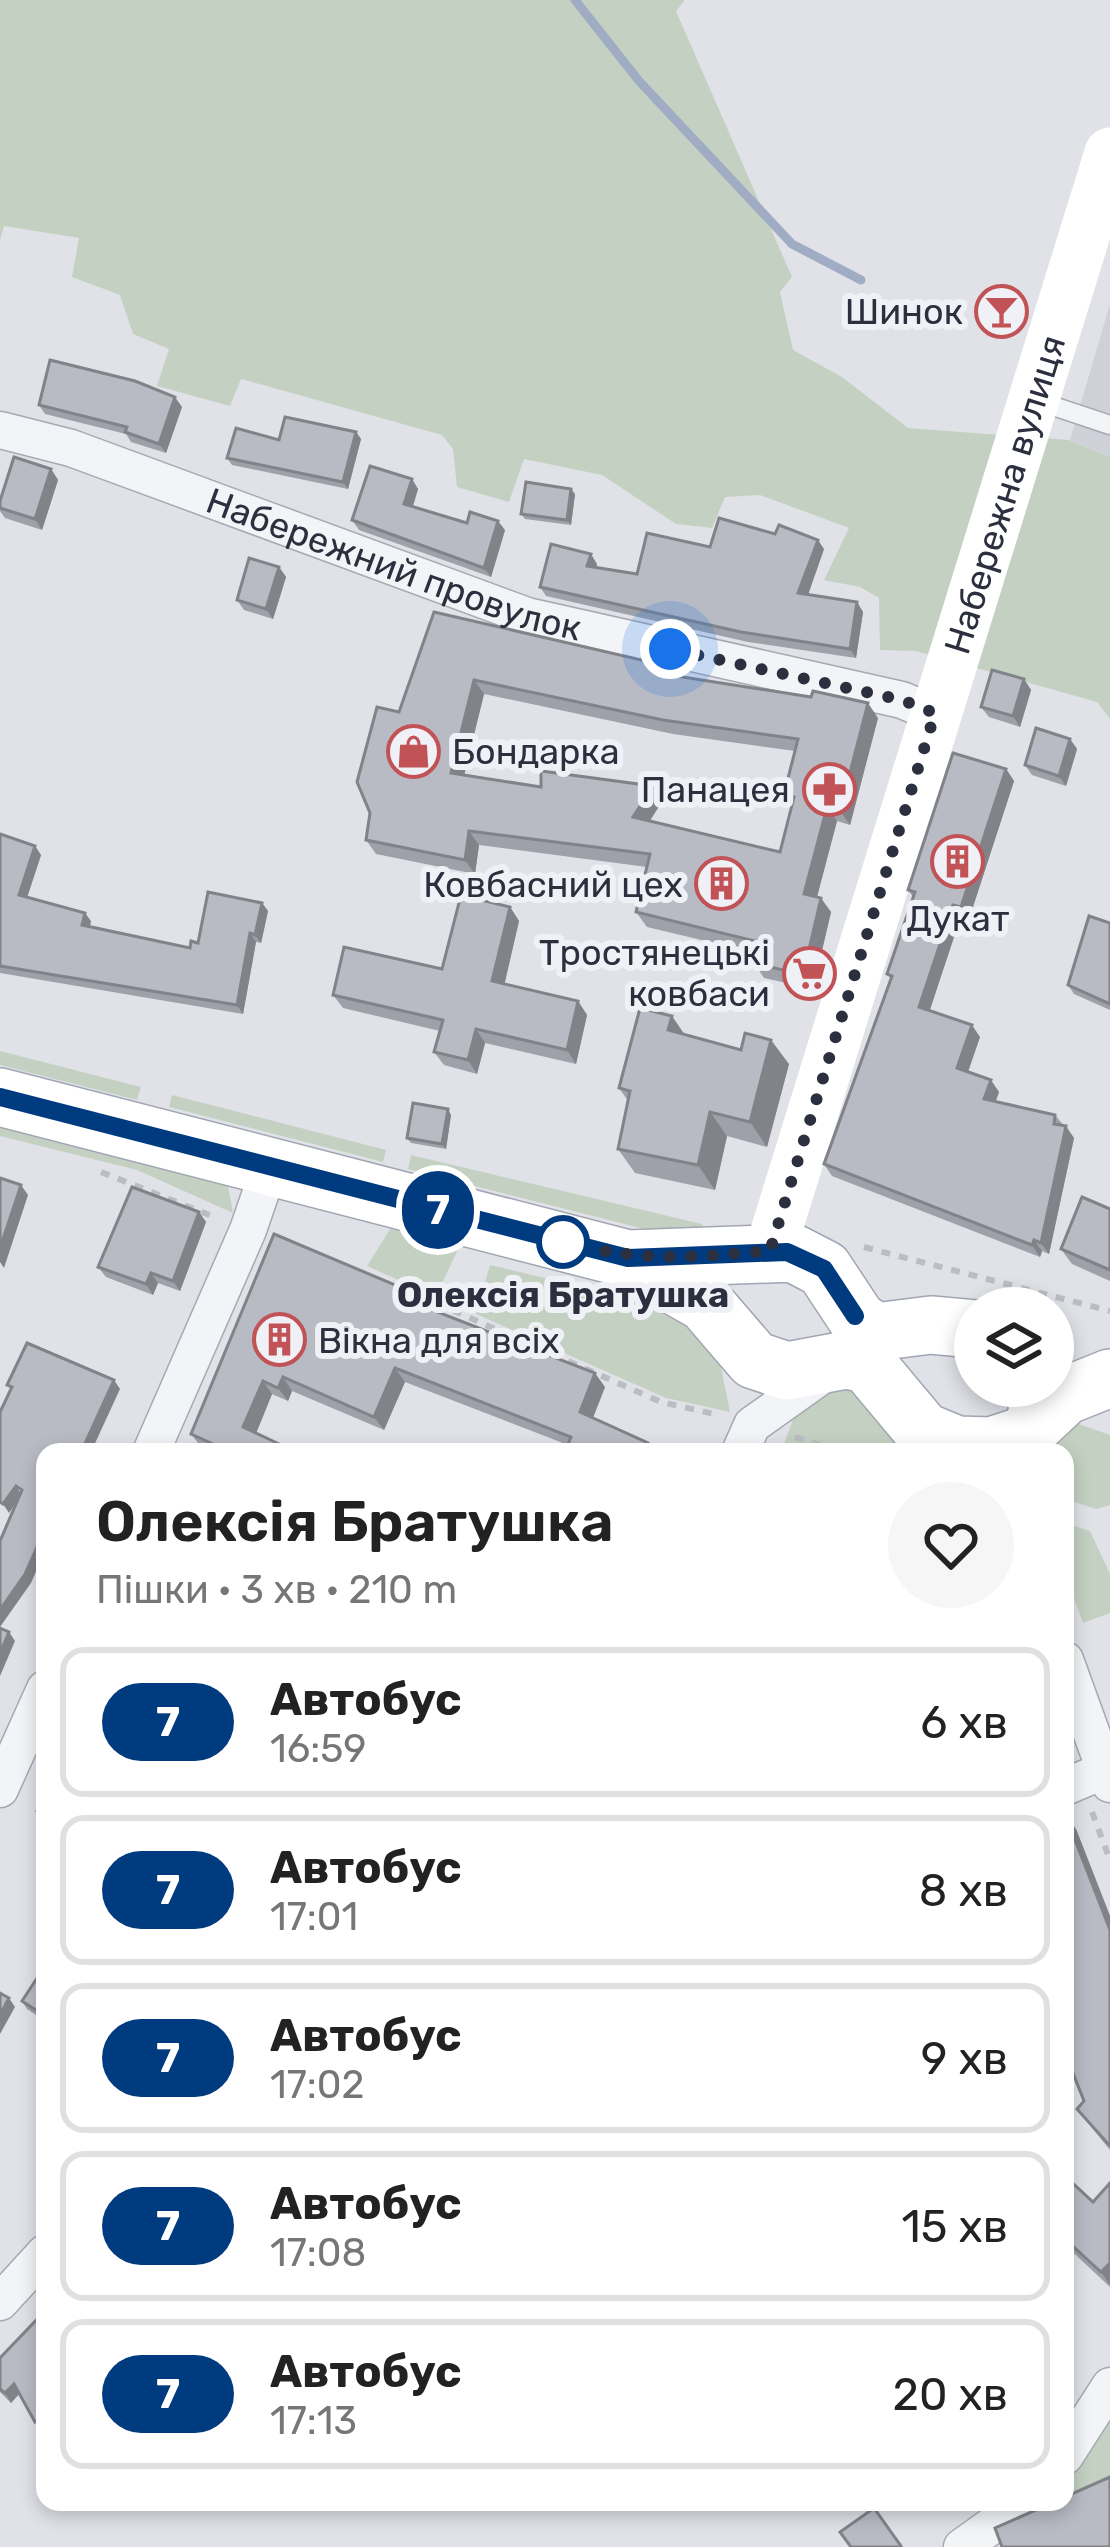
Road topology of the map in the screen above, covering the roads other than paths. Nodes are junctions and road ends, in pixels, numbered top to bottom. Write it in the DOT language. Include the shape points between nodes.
graph roads {
  1 [pos="1110,152"];
  2 [pos="1033,400"];
  3 [pos="1110,425"];
  4 [pos="0,430"];
  5 [pos="935,713"];
  6 [pos="0,1097"];
  7 [pos="270,1166"];
  8 [pos="731,1271"];
  9 [pos="954,1326"];
  10 [pos="868,1346"];
  11 [pos="749,1357"];
  12 [pos="1036,1409"];
  13 [pos="746,1439"];
  14 [pos="155,1443"];
  15 [pos="1074,1685"];
  16 [pos="36,1709"];
  17 [pos="1107,1777"];
  18 [pos="1074,1784"];
  19 [pos="0,1789"];
  20 [pos="36,2263"];
  21 [pos="0,2302"];
  22 [pos="1110,2386"];
  23 [pos="1074,2442"];
  24 [pos="1012,2511"];
  25 [pos="962,2547"];
  1 -- 2 [label="main road, Набережна вулиця"];
  2 -- 3 [label="lane"];
  2 -- 5 [label="main road, Набережна вулиця"];
  4 -- 5 [label="street, Набережний провулок" via="70,448 527,616"];
  5 -- 8 [label="main road, Набережна вулиця"];
  6 -- 7 [label="main road"];
  7 -- 8 [label="main road" via="628,1258"];
  7 -- 14 [label="street"];
  8 -- 10 [label="main road" via="793,1253 824,1269"];
  8 -- 11 [label="main road"];
  9 -- 10 [label="main road" via="936,1324"];
  10 -- 11 [label="main road" via="788,1371"];
  10 -- 12 [label="main road" via="891,1398 923,1431"];
  10 -- 13 [label="street"];
  11 -- 13 [label="street"];
  15 -- 17 [label="street"];
  16 -- 19 [label="street"];
  17 -- 18 [label="street"];
  20 -- 21 [label="street"];
  22 -- 23 [label="street"];
  24 -- 25 [label="street"];
}
